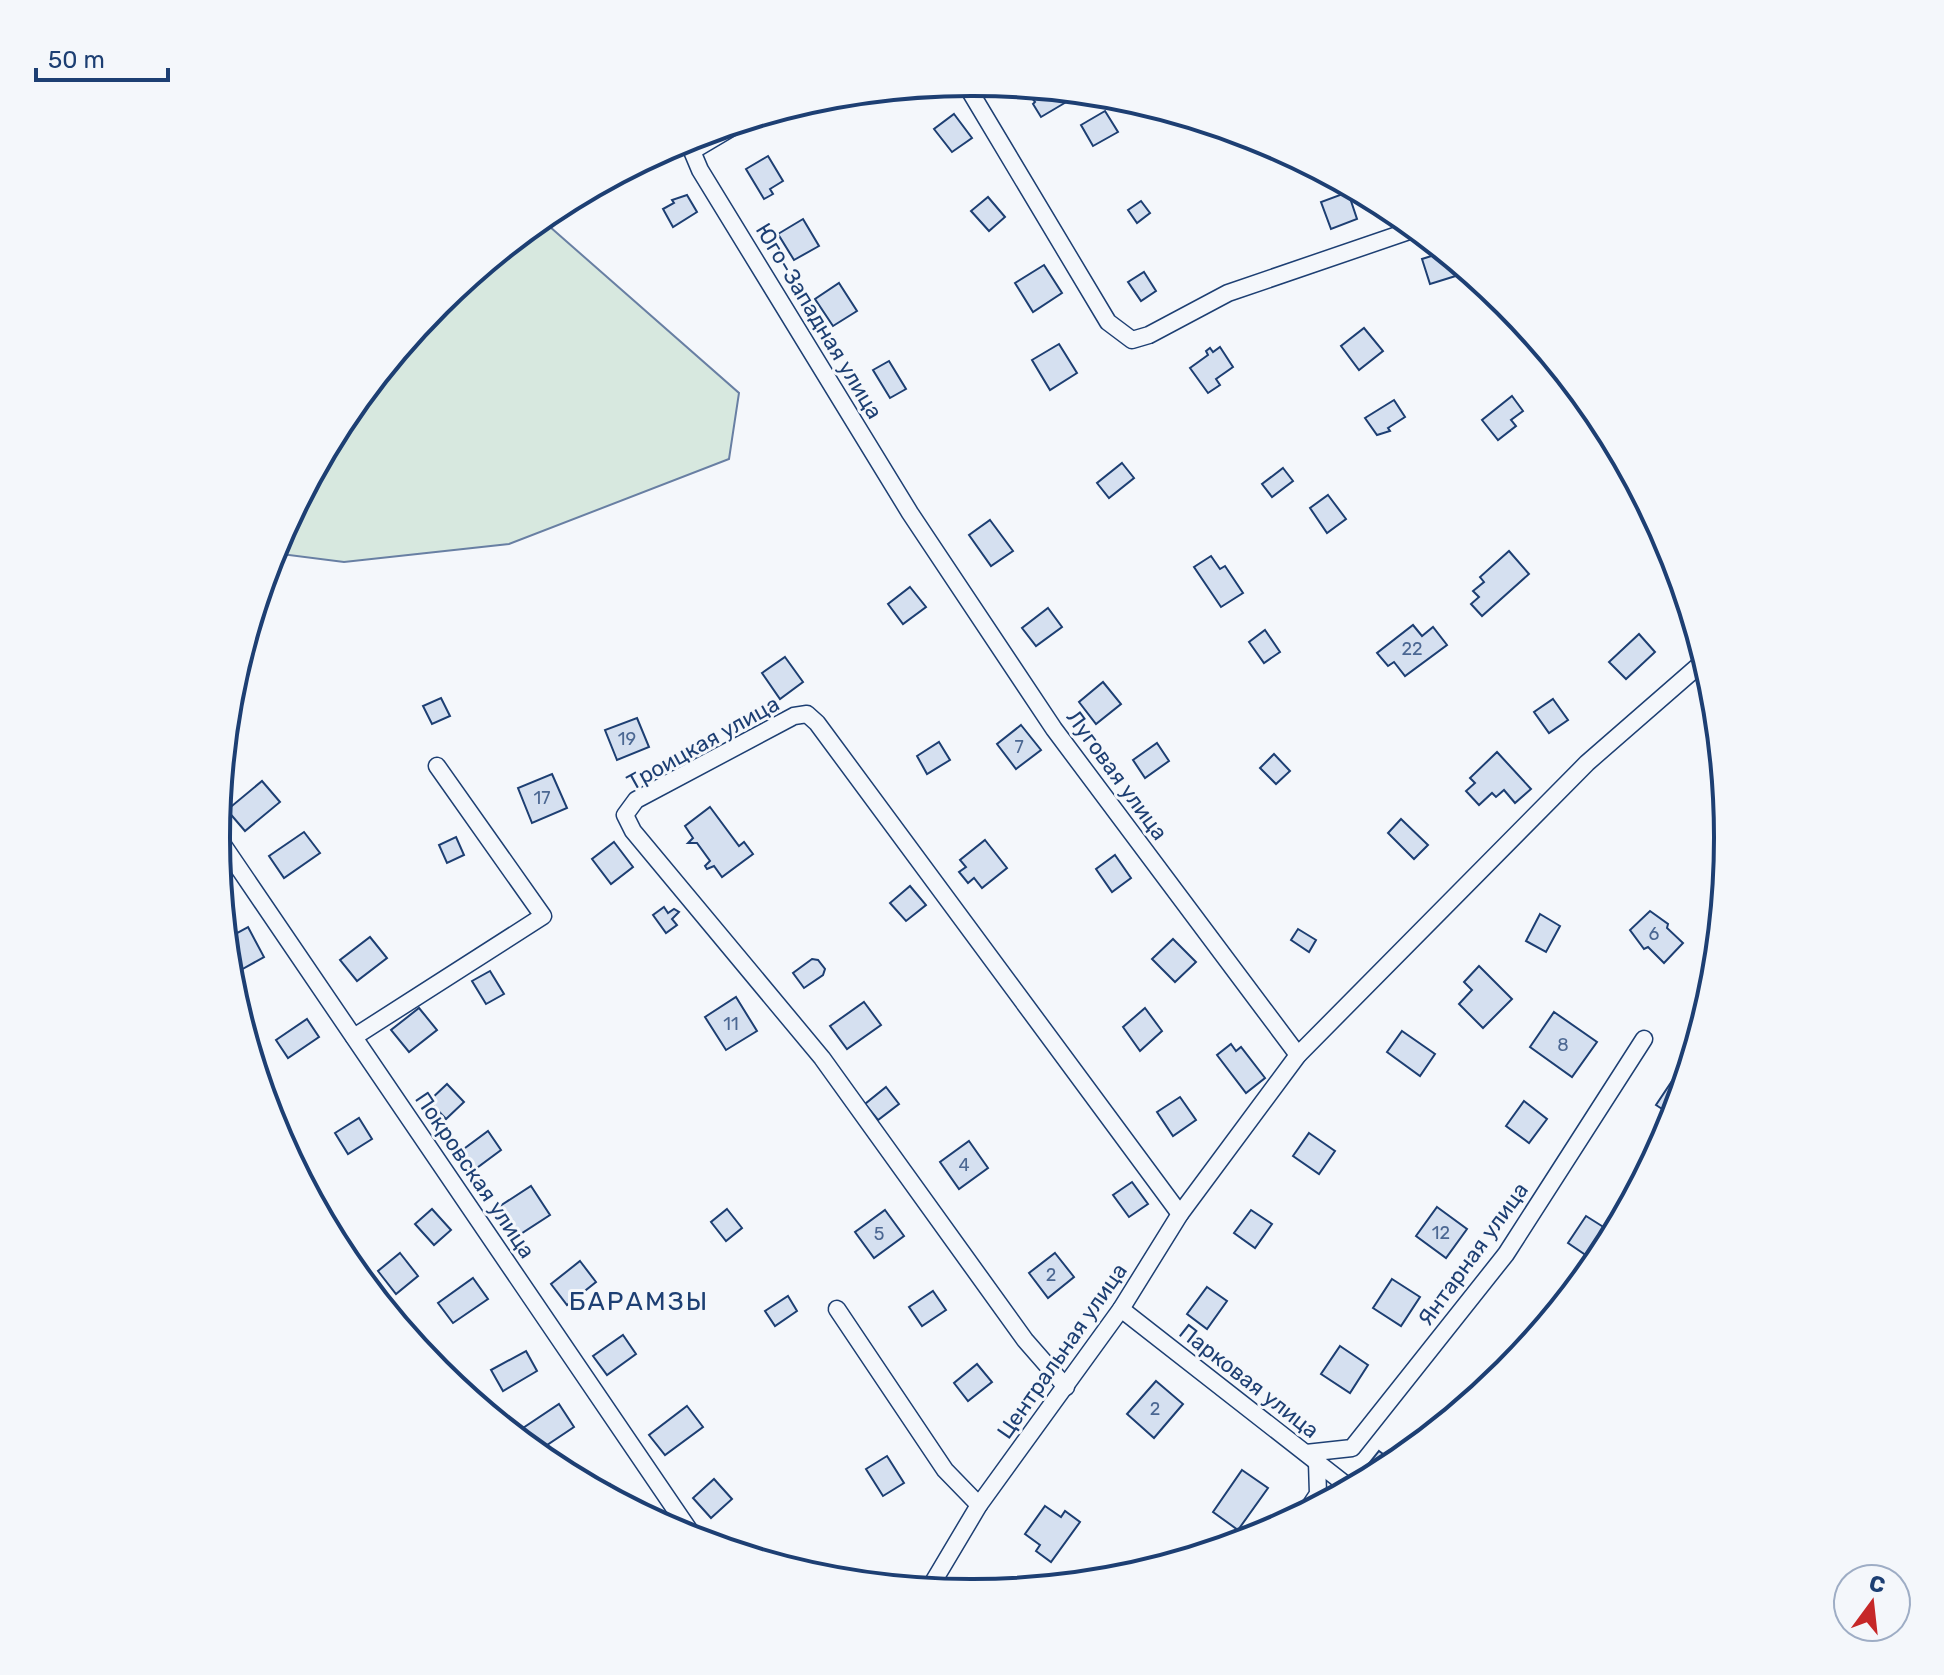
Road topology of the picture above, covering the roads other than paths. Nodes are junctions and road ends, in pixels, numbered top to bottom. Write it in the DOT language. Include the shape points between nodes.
graph roads {
  1 [pos="973,96"];
  2 [pos="689,152"];
  3 [pos="1401,234"];
  4 [pos="910,513"];
  5 [pos="1694,670"];
  6 [pos="437,766"];
  7 [pos="231,856"];
  8 [pos="354,1037"];
  9 [pos="1644,1039"];
  10 [pos="1298,1055"];
  11 [pos="1180,1214"];
  12 [pos="837,1309"];
  13 [pos="1121,1309"];
  14 [pos="1066,1387"];
  15 [pos="1312,1458"];
  16 [pos="1341,1481"];
  17 [pos="1318,1493"];
  18 [pos="979,1505"];
  19 [pos="683,1521"];
  20 [pos="936,1577"];
  1 -- 3 [label="street" via="1108,322 1132,340 1255,282"];
  2 -- 4 [label="street, Юго-Западная улица"];
  4 -- 10 [label="street, Луговая улица" via="1054,729"];
  5 -- 10 [label="street, Центральная улица" via="1587,763"];
  6 -- 8 [label="street" via="543,916"];
  7 -- 8 [label="street, Покровская улица"];
  8 -- 19 [label="street, Покровская улица"];
  9 -- 15 [label="street, Янтарная улица" via="1506,1254 1352,1448"];
  10 -- 11 [label="street, Центральная улица"];
  11 -- 13 [label="street, Центральная улица"];
  11 -- 14 [label="street, Троицкая улица" via="807,714 794,716 636,800 625,815 633,831 822,1058 1025,1340"];
  12 -- 18 [label="street" via="945,1470"];
  13 -- 14 [label="street, Центральная улица"];
  13 -- 15 [label="street, Парковая улица"];
  14 -- 18 [label="street, Центральная улица"];
  15 -- 16 [label="street, Парковая улица"];
  15 -- 17 [label="street"];
  18 -- 20 [label="street, Центральная улица"];
}
